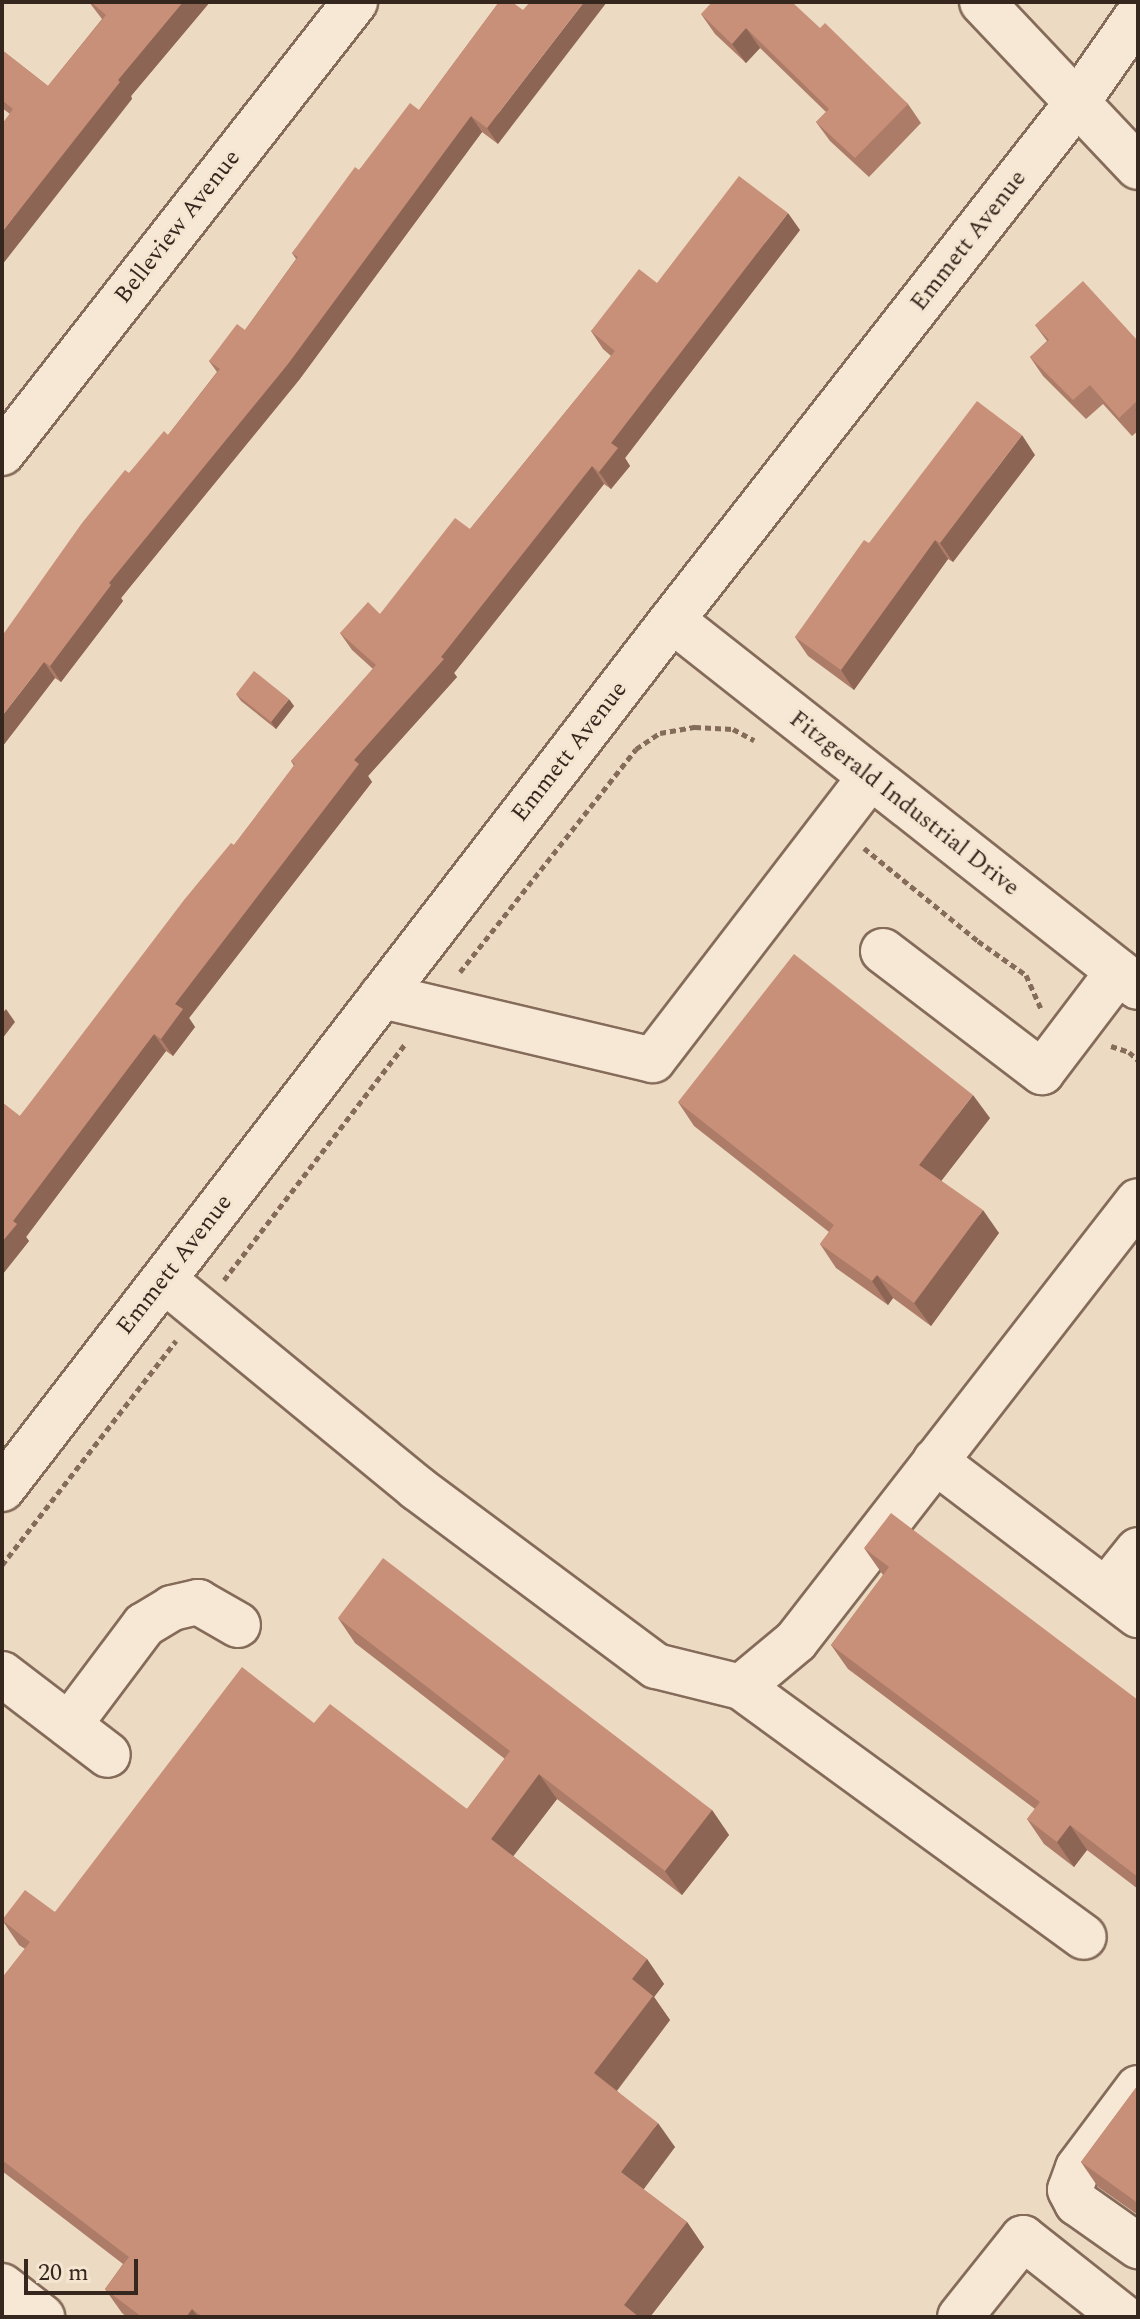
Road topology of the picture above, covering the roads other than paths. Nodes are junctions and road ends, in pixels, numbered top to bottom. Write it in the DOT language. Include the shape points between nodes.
graph roads {
  1 [pos="355,2"];
  2 [pos="982,2"];
  3 [pos="1138,15"];
  4 [pos="1076,104"];
  5 [pos="1138,167"];
  6 [pos="2,453"];
  7 [pos="672,620"];
  8 [pos="870,777"];
  9 [pos="883,951"];
  10 [pos="1128,980"];
  11 [pos="382,996"];
  12 [pos="1137,1205"];
  13 [pos="164,1280"];
  14 [pos="935,1461"];
  15 [pos="2,1489"];
  16 [pos="1138,1550"];
  17 [pos="1122,1603"];
  18 [pos="238,1625"];
  19 [pos="2,1674"];
  20 [pos="741,1687"];
  21 [pos="69,1725"];
  22 [pos="108,1755"];
  23 [pos="1084,1937"];
  24 [pos="1138,2088"];
  25 [pos="1138,2246"];
  26 [pos="2,2286"];
  27 [pos="1103,2311"];
  28 [pos="42,2317"];
  29 [pos="960,2317"];
  1 -- 6 [label="street, Belleview Avenue"];
  2 -- 4 [label="street"];
  3 -- 4 [label="street, Emmett Avenue"];
  4 -- 5 [label="street"];
  4 -- 7 [label="street, Emmett Avenue"];
  7 -- 8 [label="street, Fitzgerald Industrial Drive"];
  7 -- 11 [label="street, Emmett Avenue"];
  8 -- 10 [label="street, Fitzgerald Industrial Drive"];
  8 -- 11 [label="street" via="653,1060"];
  9 -- 10 [label="street" via="1042,1072"];
  11 -- 13 [label="street, Emmett Avenue"];
  12 -- 14 [label="street"];
  13 -- 15 [label="street, Emmett Avenue"];
  13 -- 20 [label="street" via="417,1488 656,1666"];
  14 -- 17 [label="street"];
  14 -- 20 [label="street" via="796,1641"];
  16 -- 17 [label="street"];
  18 -- 21 [label="street" via="198,1602 172,1608 144,1625"];
  19 -- 21 [label="street"];
  20 -- 23 [label="street"];
  21 -- 22 [label="street"];
  24 -- 25 [label="street" via="1078,2168 1070,2190 1077,2203"];
  26 -- 28 [label="street"];
  27 -- 29 [label="street" via="1023,2238"];
}
